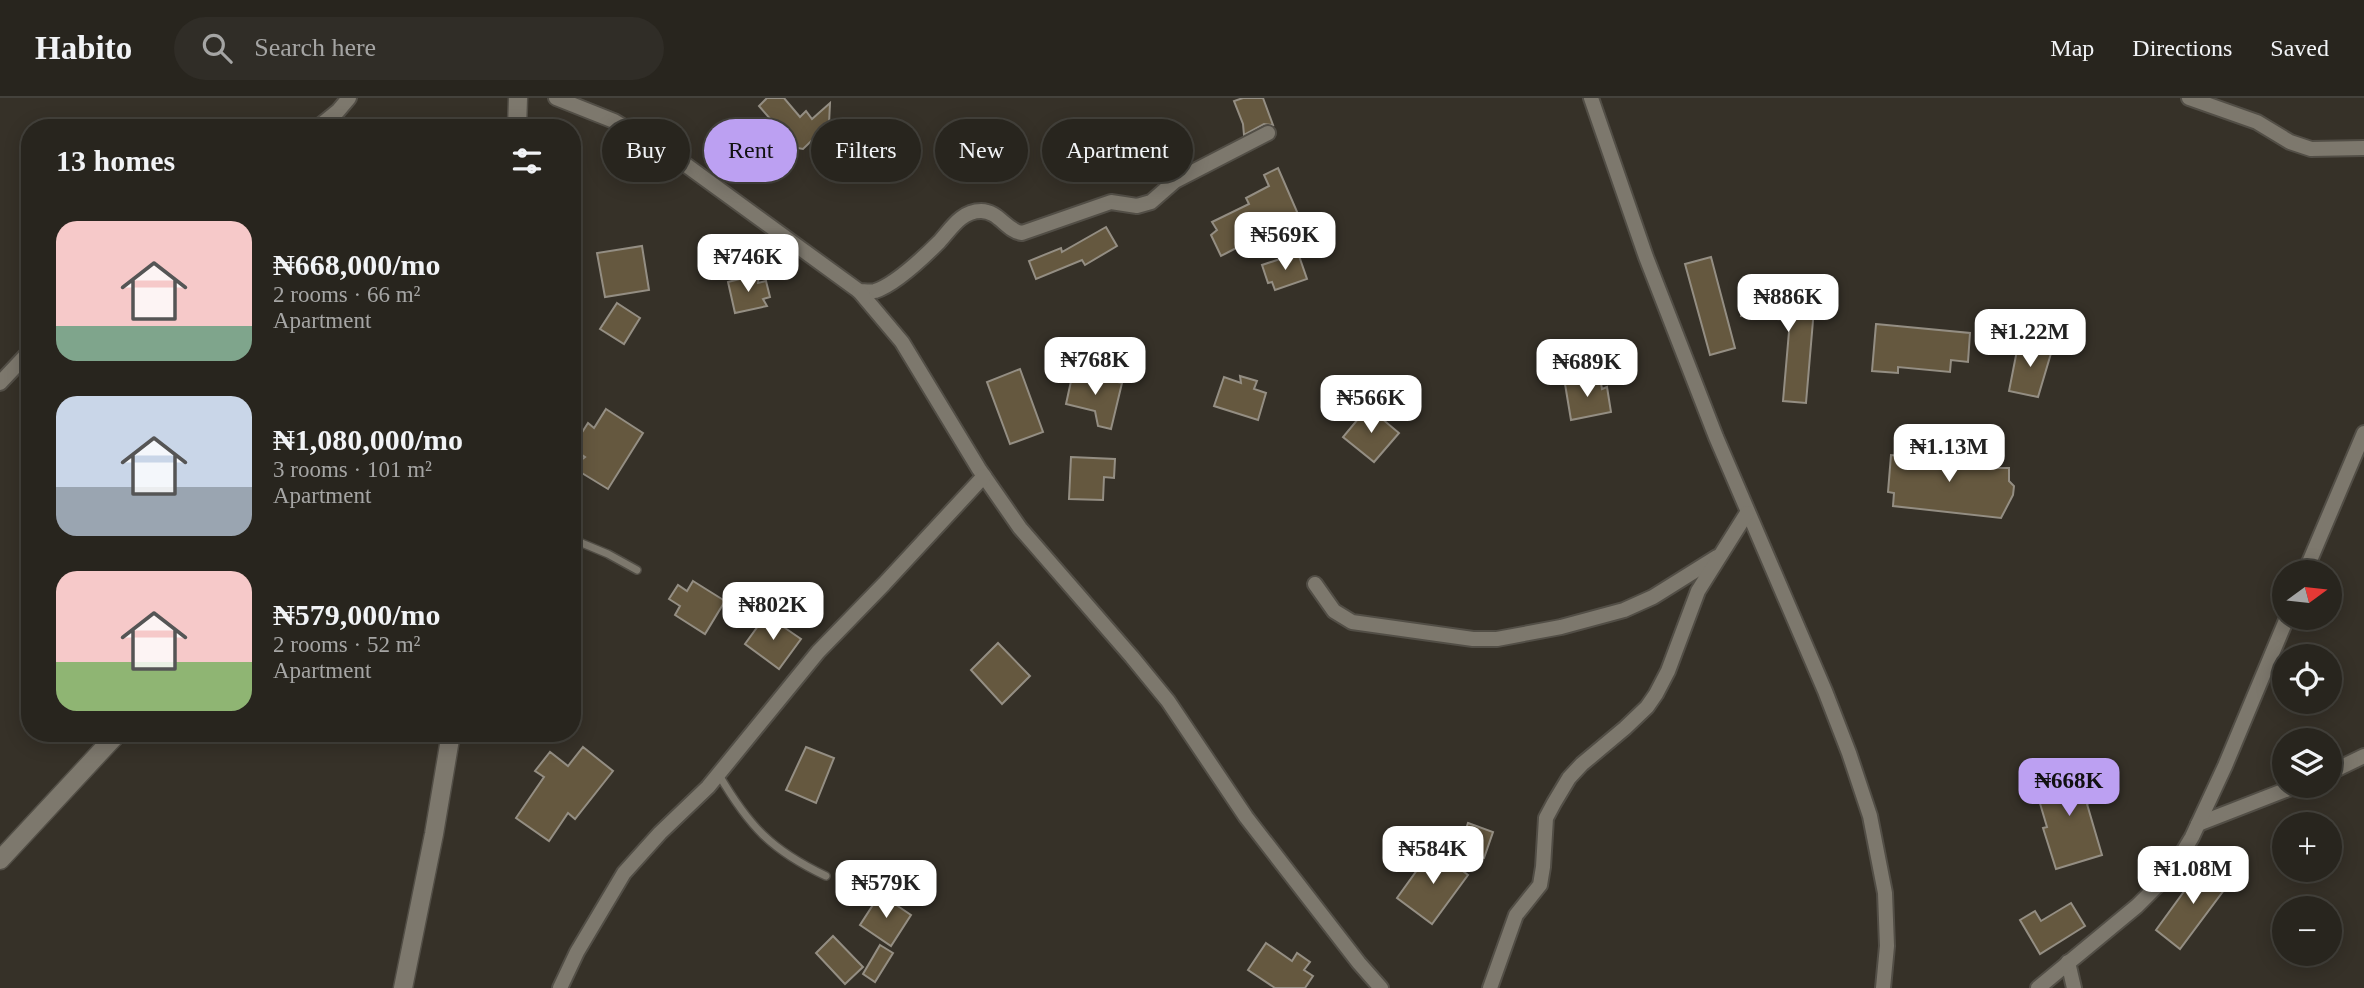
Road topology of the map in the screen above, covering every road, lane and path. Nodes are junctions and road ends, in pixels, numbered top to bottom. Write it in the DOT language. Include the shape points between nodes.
graph roads {
  1 [pos="349,98"];
  2 [pos="556,98"];
  3 [pos="1591,98"];
  4 [pos="2189,98"];
  5 [pos="520,99"];
  6 [pos="328,119"];
  7 [pos="518,119"];
  8 [pos="1268,133"];
  9 [pos="2364,148"];
  10 [pos="859,292"];
  11 [pos="21,361"];
  12 [pos="0,383"];
  13 [pos="2364,433"];
  14 [pos="984,476"];
  15 [pos="1747,513"];
  16 [pos="581,543"];
  17 [pos="1721,555"];
  18 [pos="2310,560"];
  19 [pos="637,570"];
  20 [pos="1315,584"];
  21 [pos="2282,630"];
  22 [pos="110,742"];
  23 [pos="449,742"];
  24 [pos="2364,756"];
  25 [pos="2342,768"];
  26 [pos="719,774"];
  27 [pos="2272,796"];
  28 [pos="2198,824"];
  29 [pos="0,860"];
  30 [pos="826,876"];
  31 [pos="2068,962"];
  32 [pos="403,988"];
  33 [pos="560,988"];
  34 [pos="1381,988"];
  35 [pos="1490,988"];
  36 [pos="1883,988"];
  37 [pos="2038,988"];
  38 [pos="2074,988"];
  1 -- 6 [label="street"];
  2 -- 10 [label="street" via="614,121 686,165"];
  3 -- 15 [label="street" via="1646,257"];
  4 -- 9 [label="street" via="2257,122 2311,149"];
  5 -- 7 [label="main road"];
  8 -- 10 [label="street" via="1175,181 1152,202 1137,206 1111,202 1022,233 992,214 967,214 891,283"];
  10 -- 14 [label="street" via="902,342"];
  11 -- 12 [label="street"];
  13 -- 18 [label="street"];
  14 -- 26 [label="street" via="818,652"];
  14 -- 34 [label="street" via="1020,528 1168,701 1246,817"];
  15 -- 17 [label="street"];
  15 -- 36 [label="street" via="1825,691 1870,816 1885,894"];
  16 -- 19 [label="lane"];
  17 -- 20 [label="street" via="1624,611 1497,639 1352,622 1334,611"];
  17 -- 35 [label="street" via="1698,591 1656,694 1582,764 1554,803 1546,818 1540,885 1516,915"];
  21 -- 28 [label="street"];
  22 -- 29 [label="main road"];
  23 -- 32 [label="main road"];
  24 -- 25 [label="street"];
  26 -- 30 [label="lane" via="761,834"];
  26 -- 33 [label="street" via="624,873"];
  27 -- 28 [label="street"];
  28 -- 31 [label="street" via="2171,872"];
  31 -- 37 [label="street"];
  31 -- 38 [label="street"];
}
